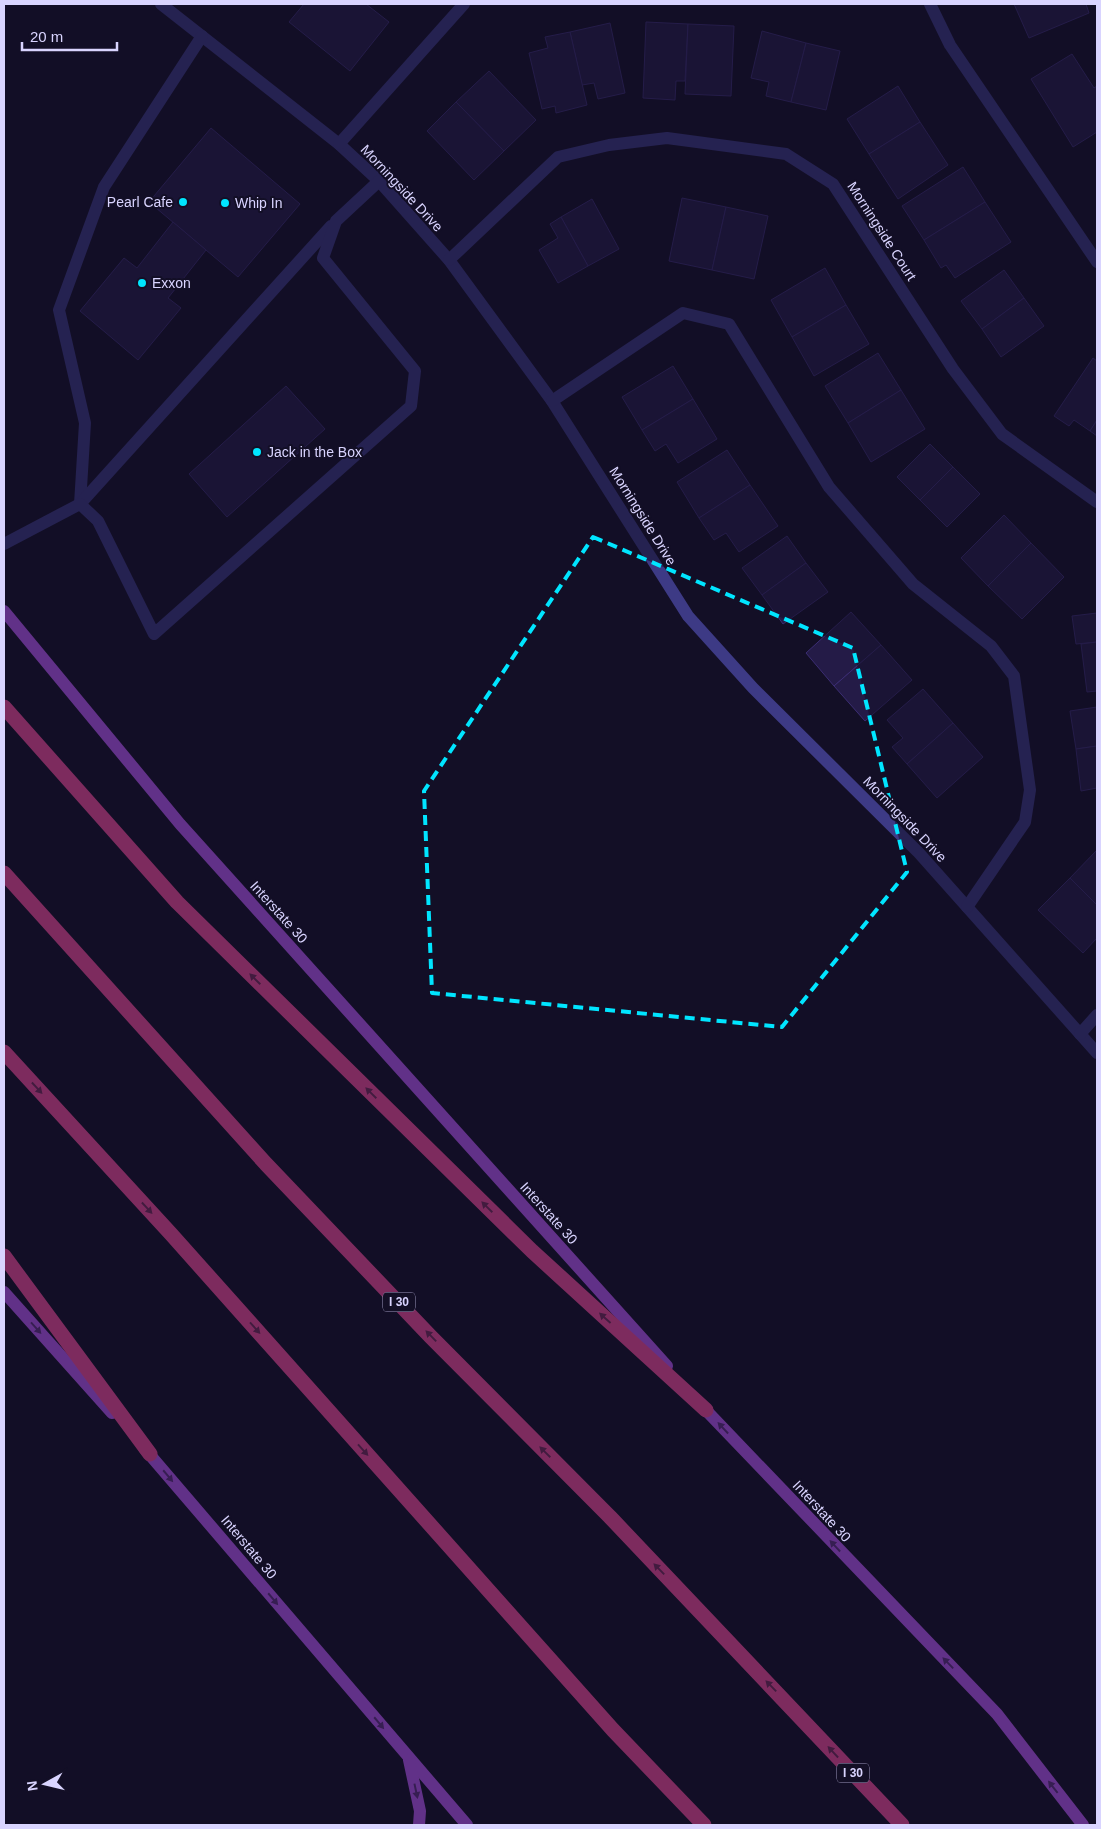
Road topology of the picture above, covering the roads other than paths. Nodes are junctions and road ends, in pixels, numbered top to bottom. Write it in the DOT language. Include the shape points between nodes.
graph roads {
  1 [pos="161,4"];
  2 [pos="464,4"];
  3 [pos="930,4"];
  4 [pos="202,36"];
  5 [pos="339,144"];
  6 [pos="379,181"];
  7 [pos="336,221"];
  8 [pos="449,260"];
  9 [pos="1097,262"];
  10 [pos="552,401"];
  11 [pos="1097,502"];
  12 [pos="80,504"];
  13 [pos="4,544"];
  14 [pos="4,611"];
  15 [pos="4,707"];
  16 [pos="4,873"];
  17 [pos="967,907"];
  18 [pos="1097,1015"];
  19 [pos="1080,1034"];
  20 [pos="4,1052"];
  21 [pos="1097,1053"];
  22 [pos="4,1256"];
  23 [pos="4,1292"];
  24 [pos="706,1410"];
  25 [pos="150,1454"];
  26 [pos="409,1758"];
  27 [pos="420,1825"];
  28 [pos="467,1825"];
  29 [pos="704,1825"];
  30 [pos="902,1825"];
  31 [pos="1083,1825"];
  1 -- 4 [label="street, Morningside Drive"];
  2 -- 5 [label="street"];
  3 -- 9 [label="street" via="950,45"];
  4 -- 5 [label="street, Morningside Drive"];
  4 -- 12 [label="street" via="104,187 59,310 85,423"];
  5 -- 6 [label="street, Morningside Drive"];
  6 -- 7 [label="street"];
  6 -- 8 [label="street, Morningside Drive"];
  7 -- 12 [label="street"];
  7 -- 12 [label="street" via="322,258 415,371 411,406 154,634 98,521"];
  8 -- 10 [label="street, Morningside Drive"];
  8 -- 11 [label="street, Morningside Court" via="558,157 609,145 667,138 786,154 833,184 953,369 1002,434"];
  10 -- 17 [label="street, Morningside Drive" via="688,616 753,688 919,853"];
  10 -- 17 [label="street" via="684,313 729,324 829,487 913,584 991,646 1014,676 1030,790 1025,822"];
  12 -- 13 [label="street"];
  14 -- 24 [label="main road, Interstate 30" via="180,824"];
  24 -- 15 [label="highway, one-way" via="532,1251 177,902"];
  30 -- 16 [label="highway, I 30, one-way" via="610,1517 266,1164"];
  17 -- 19 [label="street, Morningside Drive"];
  18 -- 19 [label="street"];
  19 -- 21 [label="street, Morningside Drive"];
  20 -- 29 [label="highway, one-way" via="614,1730"];
  22 -- 25 [label="highway"];
  23 -- 25 [label="main road, Interstate 30, one-way"];
  31 -- 24 [label="main road, Interstate 30, one-way" via="997,1714"];
  25 -- 26 [label="main road, Interstate 30, one-way"];
  26 -- 27 [label="main road, one-way"];
  26 -- 28 [label="main road, Interstate 30"];
}
